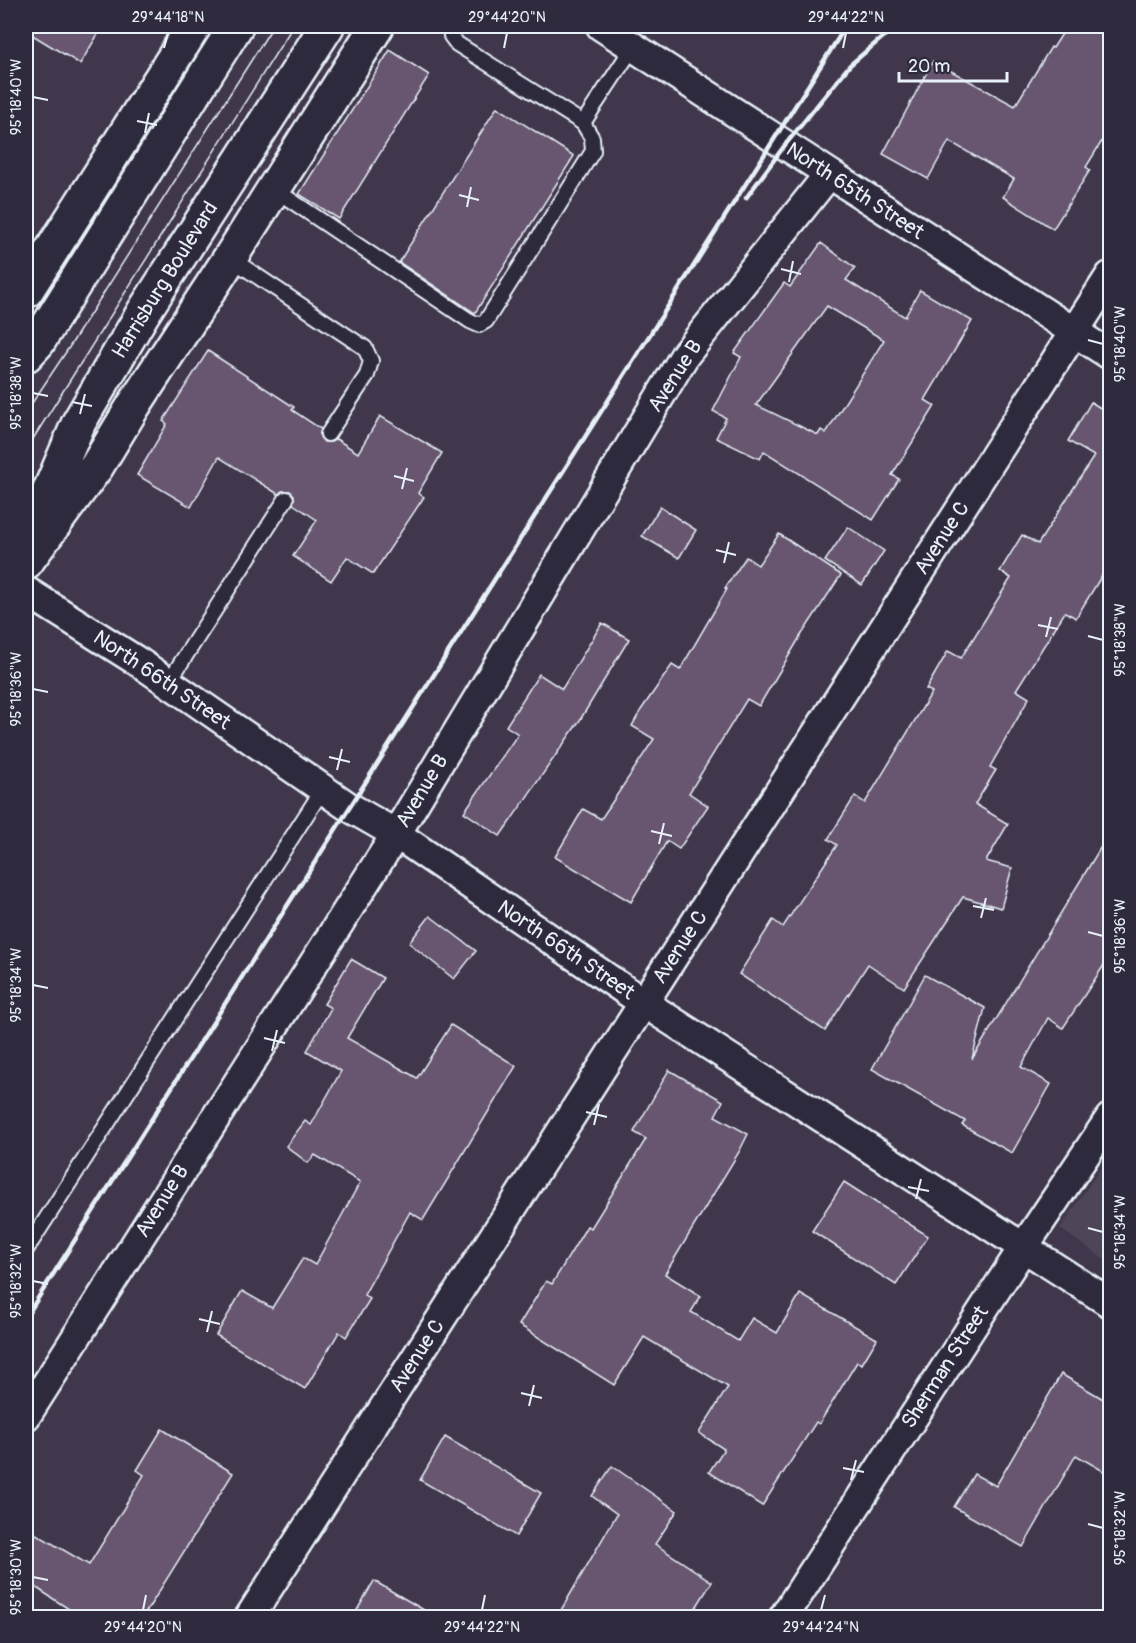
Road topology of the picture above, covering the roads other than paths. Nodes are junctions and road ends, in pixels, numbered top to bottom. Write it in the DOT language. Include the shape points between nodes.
graph roads {
  1 [pos="194,26"];
  2 [pos="236,26"];
  3 [pos="327,26"];
  4 [pos="377,26"];
  5 [pos="453,26"];
  6 [pos="601,26"];
  7 [pos="633,47"];
  8 [pos="583,123"];
  9 [pos="829,174"];
  10 [pos="274,189"];
  11 [pos="230,258"];
  12 [pos="1110,276"];
  13 [pos="26,291"];
  14 [pos="1074,332"];
  15 [pos="26,355"];
  16 [pos="1110,355"];
  17 [pos="328,434"];
  18 [pos="286,499"];
  19 [pos="26,547"];
  20 [pos="26,562"];
  21 [pos="26,591"];
  22 [pos="168,682"];
  23 [pos="323,789"];
  24 [pos="396,834"];
  25 [pos="644,1004"];
  26 [pos="1110,1118"];
  27 [pos="1023,1248"];
  28 [pos="26,1250"];
  29 [pos="1110,1303"];
  30 [pos="26,1416"];
  31 [pos="249,1617"];
  32 [pos="783,1617"];
  1 -- 13 [label="main road"];
  2 -- 15 [label="main road" via="38,342"];
  3 -- 19 [label="main road, Harrisburg Boulevard" via="78,422"];
  4 -- 10 [label="main road"];
  5 -- 8 [label="lane" via="451,36 457,44"];
  6 -- 7 [label="street, North 65th Street"];
  7 -- 8 [label="lane"];
  7 -- 9 [label="street, North 65th Street"];
  8 -- 10 [label="lane" via="592,138 593,151 486,321 479,325"];
  9 -- 14 [label="street, North 65th Street"];
  9 -- 24 [label="street, Avenue B" via="685,355"];
  10 -- 11 [label="main road"];
  11 -- 17 [label="lane" via="365,348 371,361 367,375"];
  11 -- 20 [label="main road" via="97,466"];
  12 -- 14 [label="street, Avenue C"];
  14 -- 16 [label="street, North 65th Street"];
  14 -- 25 [label="street, Avenue C"];
  18 -- 22 [label="lane"];
  21 -- 22 [label="street, North 66th Street"];
  22 -- 23 [label="street, North 66th Street"];
  23 -- 24 [label="street, North 66th Street"];
  23 -- 28 [label="lane"];
  24 -- 25 [label="street, North 66th Street"];
  24 -- 30 [label="street, Avenue B"];
  25 -- 27 [label="street, North 66th Street"];
  25 -- 31 [label="street, Avenue C"];
  26 -- 27 [label="street, Sherman Street"];
  27 -- 29 [label="street, North 66th Street"];
  27 -- 32 [label="street, Sherman Street"];
}
